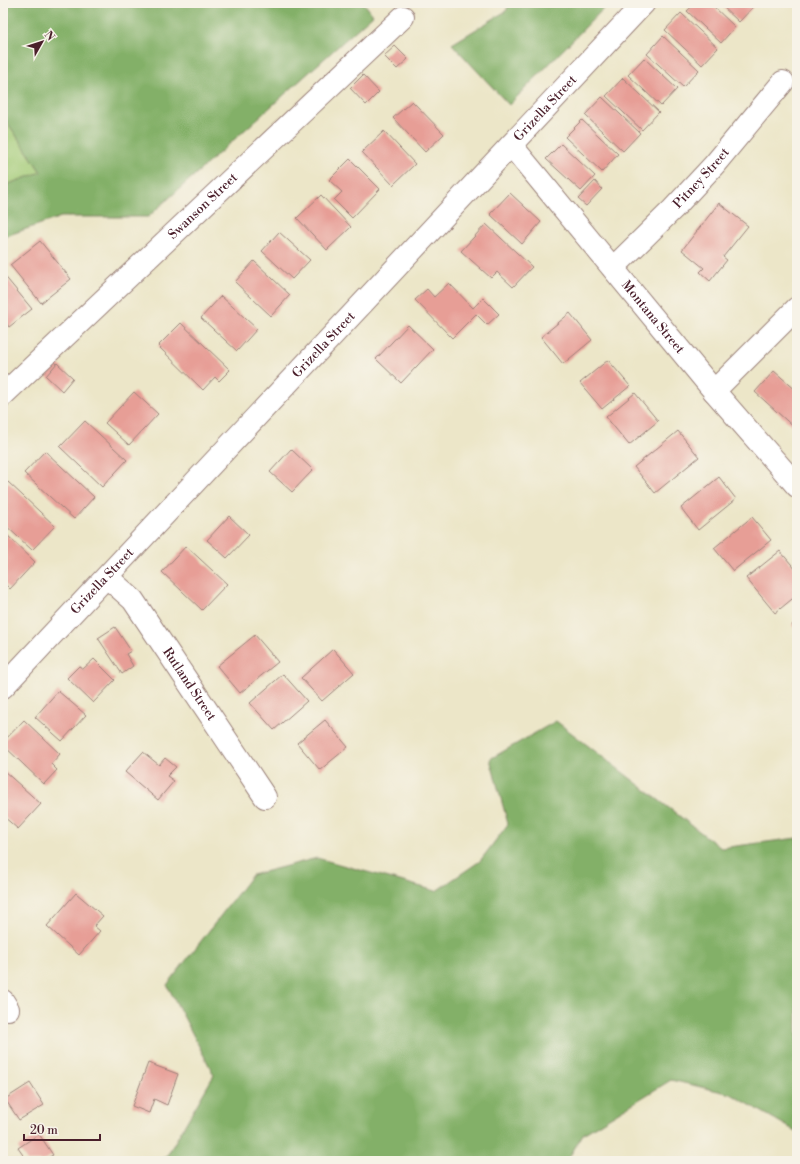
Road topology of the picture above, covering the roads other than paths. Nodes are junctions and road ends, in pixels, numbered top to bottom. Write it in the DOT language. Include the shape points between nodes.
graph roads {
  1 [pos="644,3"];
  2 [pos="404,17"];
  3 [pos="783,82"];
  4 [pos="511,145"];
  5 [pos="612,268"];
  6 [pos="797,308"];
  7 [pos="714,392"];
  8 [pos="3,395"];
  9 [pos="797,486"];
  10 [pos="107,577"];
  11 [pos="3,687"];
  12 [pos="265,797"];
  1 -- 4 [label="street, Grizella Street"];
  2 -- 8 [label="street, Swanson Street"];
  3 -- 5 [label="street, Pitney Street" via="714,165"];
  4 -- 5 [label="street, Montana Street"];
  4 -- 10 [label="street, Grizella Street"];
  5 -- 7 [label="street, Montana Street"];
  6 -- 7 [label="street"];
  7 -- 9 [label="street, Montana Street"];
  10 -- 11 [label="street, Grizella Street"];
  10 -- 12 [label="street, Rutland Street" via="133,600"];
}
